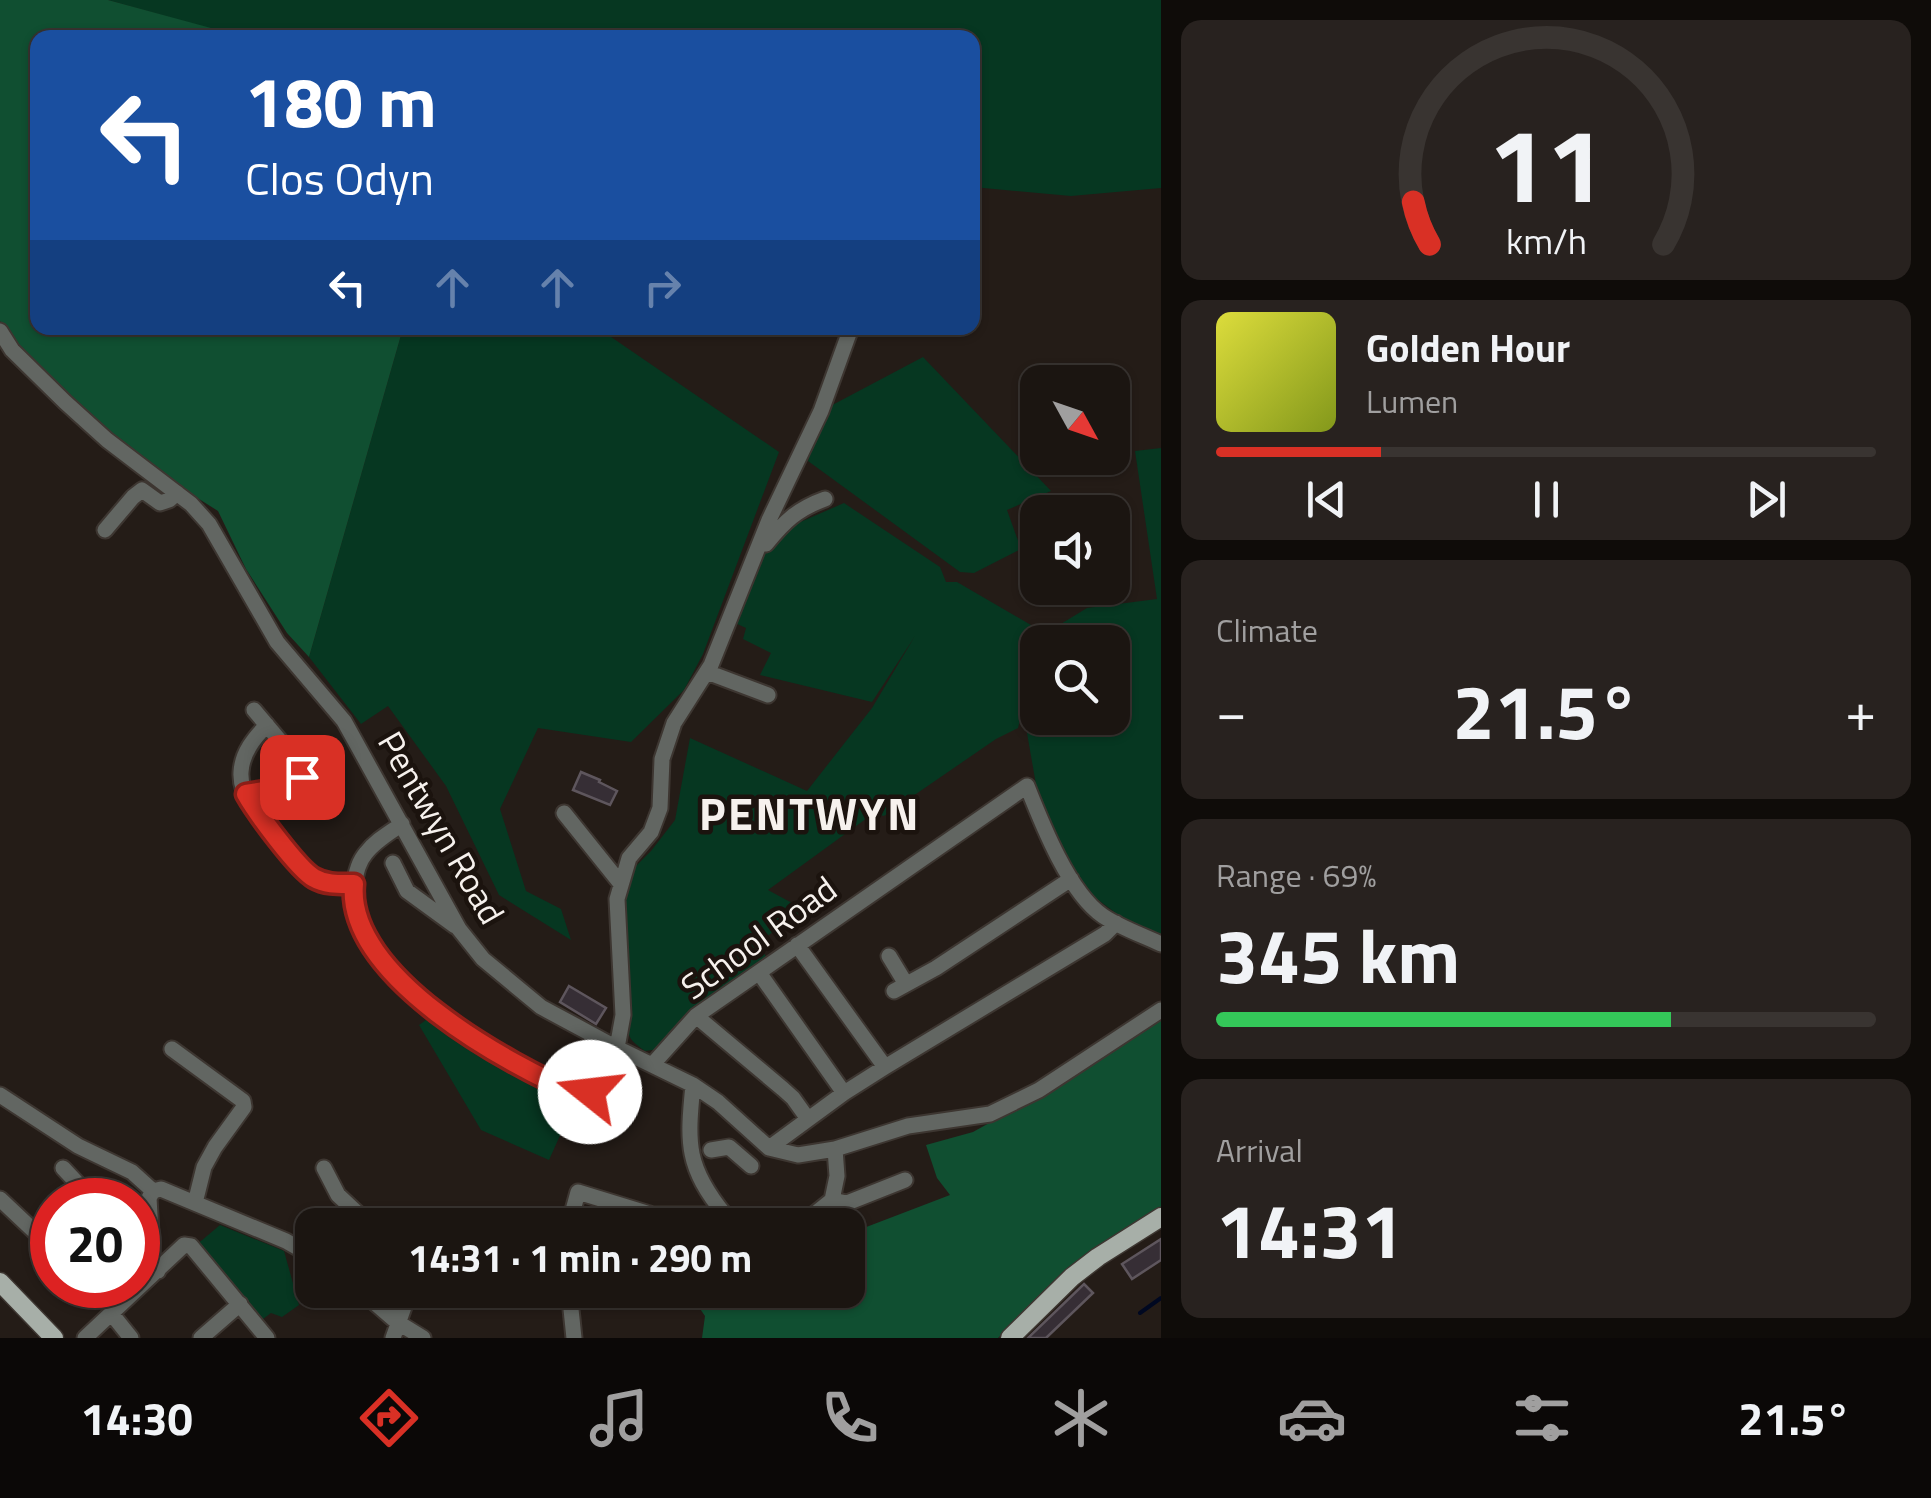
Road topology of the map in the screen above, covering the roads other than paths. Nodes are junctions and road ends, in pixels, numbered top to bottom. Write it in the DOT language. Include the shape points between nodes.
graph roads {
  1 [pos="0,330"];
  2 [pos="848,335"];
  3 [pos="176,494"];
  4 [pos="825,498"];
  5 [pos="104,530"];
  6 [pos="733,608"];
  7 [pos="707,672"];
  8 [pos="768,694"];
  9 [pos="254,710"];
  10 [pos="267,725"];
  11 [pos="281,742"];
  12 [pos="329,771"];
  13 [pos="246,794"];
  14 [pos="564,813"];
  15 [pos="402,824"];
  16 [pos="393,863"];
  17 [pos="1071,879"];
  18 [pos="354,884"];
  19 [pos="621,884"];
  20 [pos="1116,923"];
  21 [pos="460,929"];
  22 [pos="1161,944"];
  23 [pos="798,946"];
  24 [pos="890,956"];
  25 [pos="760,974"];
  26 [pos="1161,1010"];
  27 [pos="696,1016"];
  28 [pos="614,1046"];
  29 [pos="172,1049"];
  30 [pos="652,1065"];
  31 [pos="885,1067"];
  32 [pos="693,1085"];
  33 [pos="844,1093"];
  34 [pos="0,1094"];
  35 [pos="808,1120"];
  36 [pos="746,1128"];
  37 [pos="730,1147"];
  38 [pos="769,1148"];
  39 [pos="836,1149"];
  40 [pos="710,1150"];
  41 [pos="751,1166"];
  42 [pos="63,1168"];
  43 [pos="324,1168"];
  44 [pos="72,1178"];
  45 [pos="139,1178"];
  46 [pos="906,1180"];
  47 [pos="160,1188"];
  48 [pos="0,1198"];
  49 [pos="832,1200"];
  50 [pos="194,1204"];
  51 [pos="352,1208"];
  52 [pos="574,1208"];
  53 [pos="630,1208"];
  54 [pos="720,1208"];
  55 [pos="822,1208"];
  56 [pos="1161,1217"];
  57 [pos="30,1227"];
  58 [pos="295,1247"];
  59 [pos="160,1266"];
  60 [pos="0,1282"];
  61 [pos="240,1304"];
  62 [pos="376,1308"];
  63 [pos="571,1308"];
  64 [pos="113,1310"];
  65 [pos="395,1330"];
  66 [pos="54,1338"];
  67 [pos="85,1338"];
  68 [pos="131,1338"];
  69 [pos="201,1338"];
  70 [pos="267,1338"];
  71 [pos="423,1338"];
  72 [pos="574,1338"];
  73 [pos="1010,1338"];
  1 -- 3 [label="street, Pentwyn Road" via="65,402"];
  2 -- 6 [label="street"];
  3 -- 5 [label="street" via="160,503 142,490"];
  3 -- 15 [label="street, Pentwyn Road" via="209,524 277,642 344,720"];
  4 -- 6 [label="street" via="804,506 762,548"];
  6 -- 7 [label="street"];
  7 -- 8 [label="street"];
  7 -- 19 [label="street" via="674,724 662,758 660,808"];
  9 -- 10 [label="street"];
  10 -- 11 [label="street"];
  10 -- 13 [label="street" via="243,761"];
  12 -- 13 [label="street" via="321,762 290,784"];
  13 -- 18 [label="street" via="310,877"];
  14 -- 19 [label="street"];
  15 -- 18 [label="street" via="364,854"];
  15 -- 21 [label="street, Pentwyn Road"];
  16 -- 21 [label="street" via="406,891"];
  17 -- 20 [label="street, School Road"];
  17 -- 23 [label="street, School Road" via="1027,786"];
  17 -- 24 [label="street" via="900,987"];
  18 -- 28 [label="street" via="356,912 386,967 428,1006 514,1062 586,1096"];
  19 -- 28 [label="street" via="623,1015"];
  20 -- 22 [label="street, School Road"];
  20 -- 31 [label="street"];
  21 -- 28 [label="street, Pentwyn Road" via="483,959 541,1006"];
  23 -- 25 [label="street, School Road"];
  23 -- 31 [label="street"];
  25 -- 27 [label="street, School Road"];
  25 -- 33 [label="street"];
  26 -- 39 [label="street" via="990,1114 908,1126"];
  27 -- 30 [label="street, School Road"];
  27 -- 35 [label="street" via="793,1098"];
  28 -- 30 [label="street, Pentwyn Road"];
  29 -- 50 [label="street" via="244,1107 204,1167"];
  30 -- 32 [label="street, Pentwyn Road"];
  31 -- 33 [label="street"];
  32 -- 36 [label="street, Pentwyn Road"];
  32 -- 54 [label="street" via="697,1177"];
  33 -- 35 [label="street"];
  34 -- 45 [label="street"];
  35 -- 38 [label="street"];
  36 -- 37 [label="street"];
  36 -- 38 [label="street, Pentwyn Road"];
  37 -- 40 [label="street"];
  37 -- 41 [label="street"];
  38 -- 39 [label="street" via="798,1155"];
  39 -- 49 [label="street"];
  42 -- 44 [label="street"];
  43 -- 51 [label="street"];
  46 -- 49 [label="street" via="847,1203"];
  47 -- 50 [label="street"];
  48 -- 57 [label="street"];
  49 -- 55 [label="street"];
  50 -- 58 [label="street"];
  52 -- 53 [label="street" via="578,1192"];
  56 -- 73 [label="main road" via="1072,1277"];
  59 -- 61 [label="street" via="191,1246"];
  60 -- 66 [label="main road"];
  61 -- 69 [label="street"];
  61 -- 70 [label="street"];
  62 -- 65 [label="street"];
  63 -- 72 [label="street"];
  64 -- 67 [label="street"];
  64 -- 68 [label="street"];
  65 -- 71 [label="street"];
}
